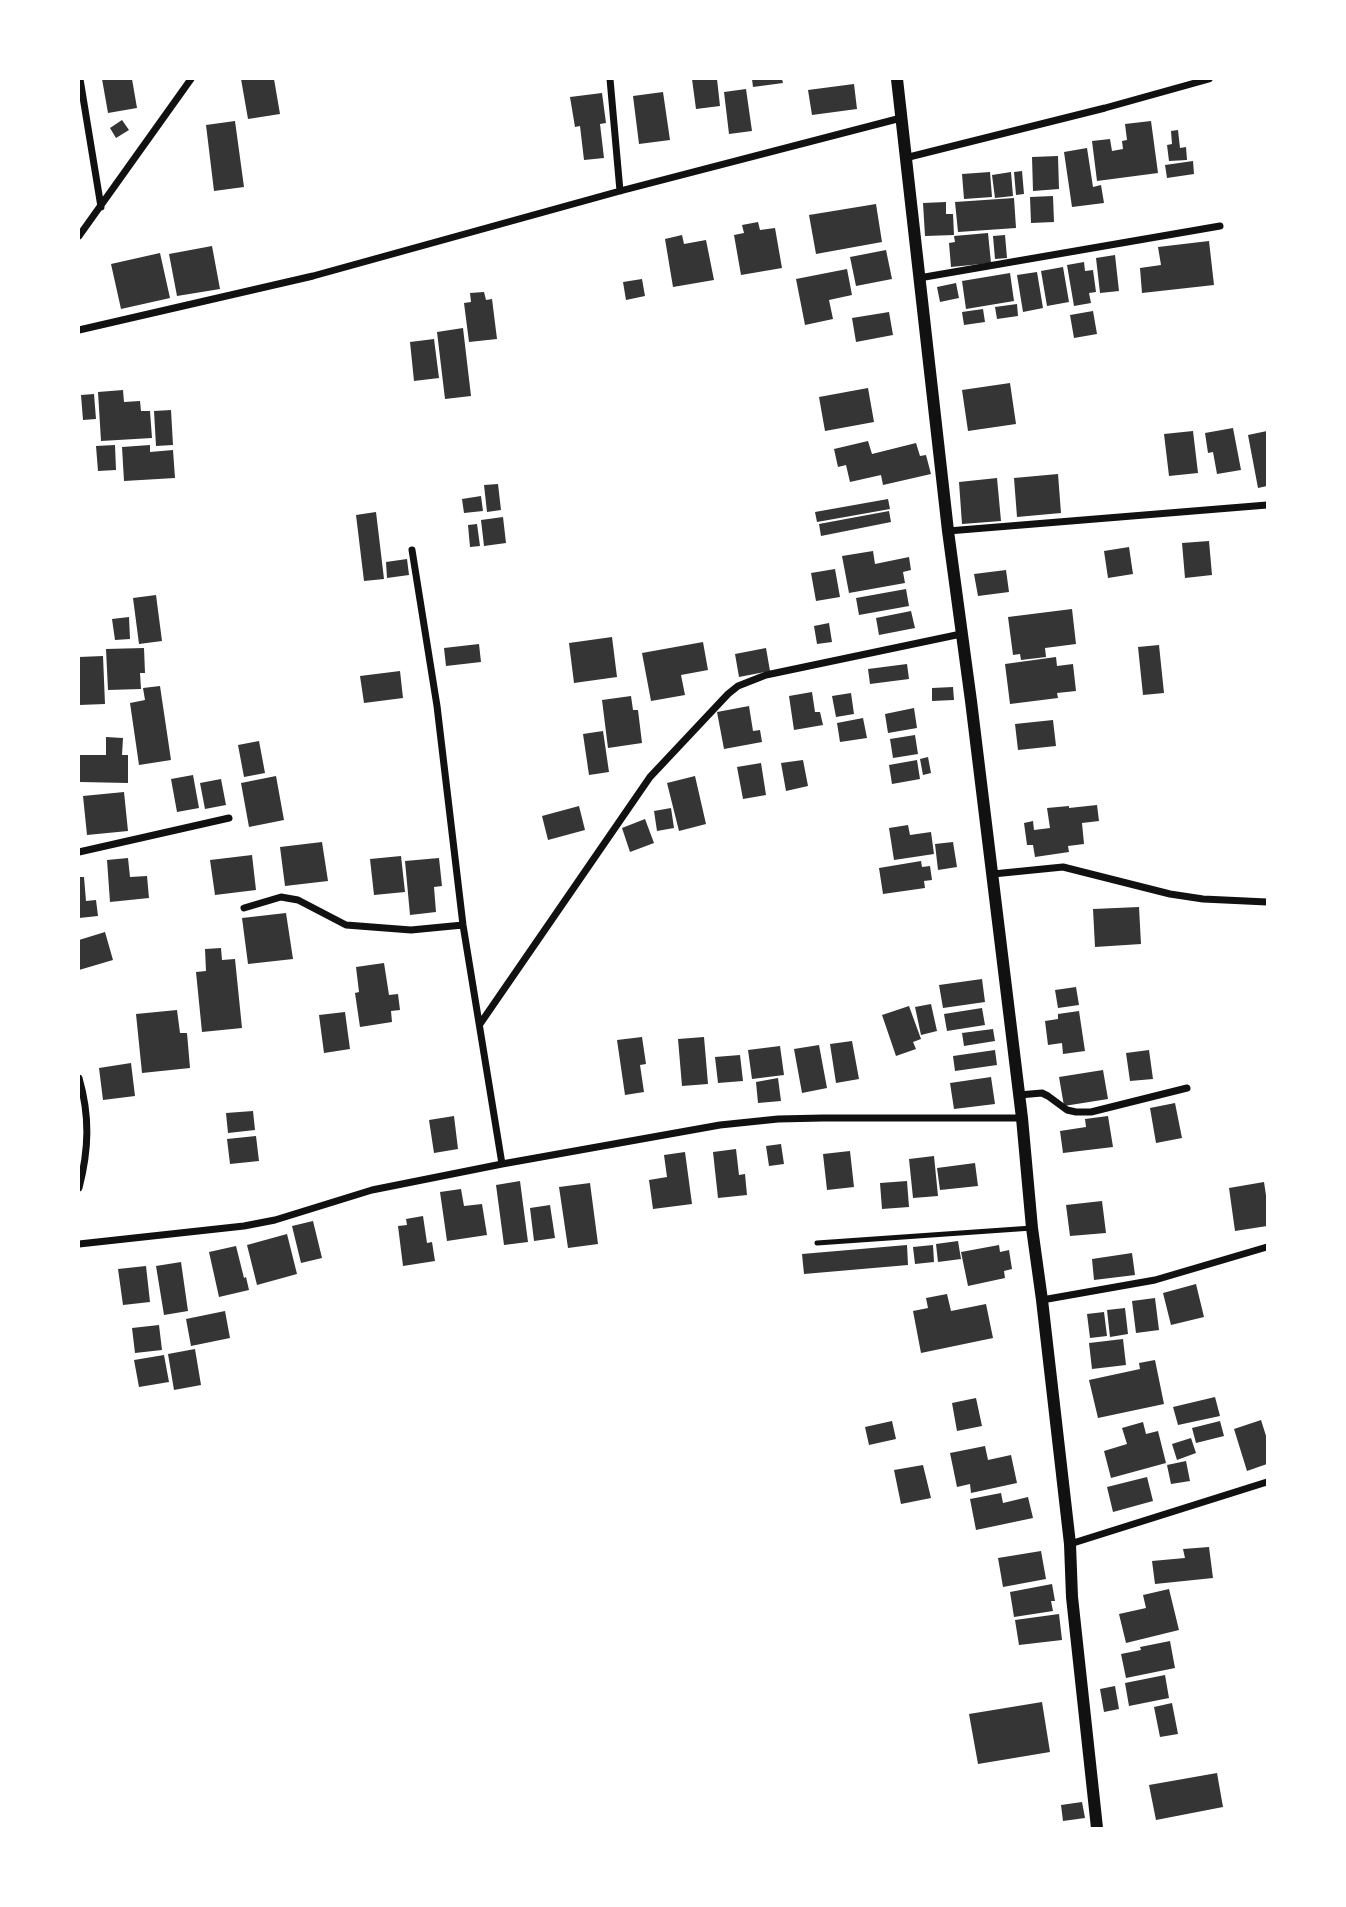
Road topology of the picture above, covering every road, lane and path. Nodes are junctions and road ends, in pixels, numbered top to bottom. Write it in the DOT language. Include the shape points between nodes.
graph roads {
  1 [pos="80,79"];
  2 [pos="191,79"];
  3 [pos="610,79"];
  4 [pos="897,79"];
  5 [pos="1209,79"];
  6 [pos="901,118"];
  7 [pos="905,158"];
  8 [pos="620,191"];
  9 [pos="101,207"];
  10 [pos="1220,226"];
  11 [pos="79,236"];
  12 [pos="919,278"];
  13 [pos="79,330"];
  14 [pos="1267,505"];
  15 [pos="953,531"];
  16 [pos="412,550"];
  17 [pos="961,634"];
  18 [pos="229,818"];
  19 [pos="79,852"];
  20 [pos="993,874"];
  21 [pos="1267,902"];
  22 [pos="244,908"];
  23 [pos="463,925"];
  24 [pos="480,1024"];
  25 [pos="79,1078"];
  26 [pos="1187,1087"];
  27 [pos="1018,1095"];
  28 [pos="1022,1118"];
  29 [pos="502,1164"];
  30 [pos="79,1188"];
  31 [pos="1032,1228"];
  32 [pos="817,1243"];
  33 [pos="79,1244"];
  34 [pos="1267,1247"];
  35 [pos="1042,1300"];
  36 [pos="1267,1482"];
  37 [pos="1070,1544"];
  38 [pos="1097,1828"];
  1 -- 9 [label="street"];
  2 -- 9 [label="street"];
  3 -- 8 [label="street"];
  4 -- 6 [label="street"];
  5 -- 7 [label="street"];
  6 -- 7 [label="street"];
  6 -- 8 [label="street"];
  7 -- 12 [label="street"];
  8 -- 13 [label="street" via="313,276"];
  9 -- 11 [label="street"];
  10 -- 12 [label="street"];
  12 -- 15 [label="street"];
  14 -- 15 [label="street"];
  15 -- 17 [label="street"];
  16 -- 23 [label="street" via="437,706"];
  17 -- 20 [label="street"];
  17 -- 24 [label="street" via="766,675 738,686 650,777"];
  18 -- 19 [label="street"];
  20 -- 21 [label="street" via="1063,867 1170,894"];
  20 -- 27 [label="street"];
  22 -- 23 [label="street" via="281,897 298,900 346,925 411,930"];
  23 -- 24 [label="street"];
  24 -- 29 [label="street"];
  25 -- 30 [label="street" via="88,1126"];
  26 -- 27 [label="street" via="1091,1112 1067,1110 1042,1093"];
  27 -- 28 [label="street"];
  28 -- 29 [label="street" via="778,1119"];
  28 -- 31 [label="street"];
  29 -- 33 [label="street" via="372,1191 244,1226"];
  31 -- 32 [label="lane"];
  31 -- 35 [label="street"];
  34 -- 35 [label="street" via="1155,1280"];
  35 -- 37 [label="street"];
  36 -- 37 [label="street"];
  37 -- 38 [label="street"];
}
